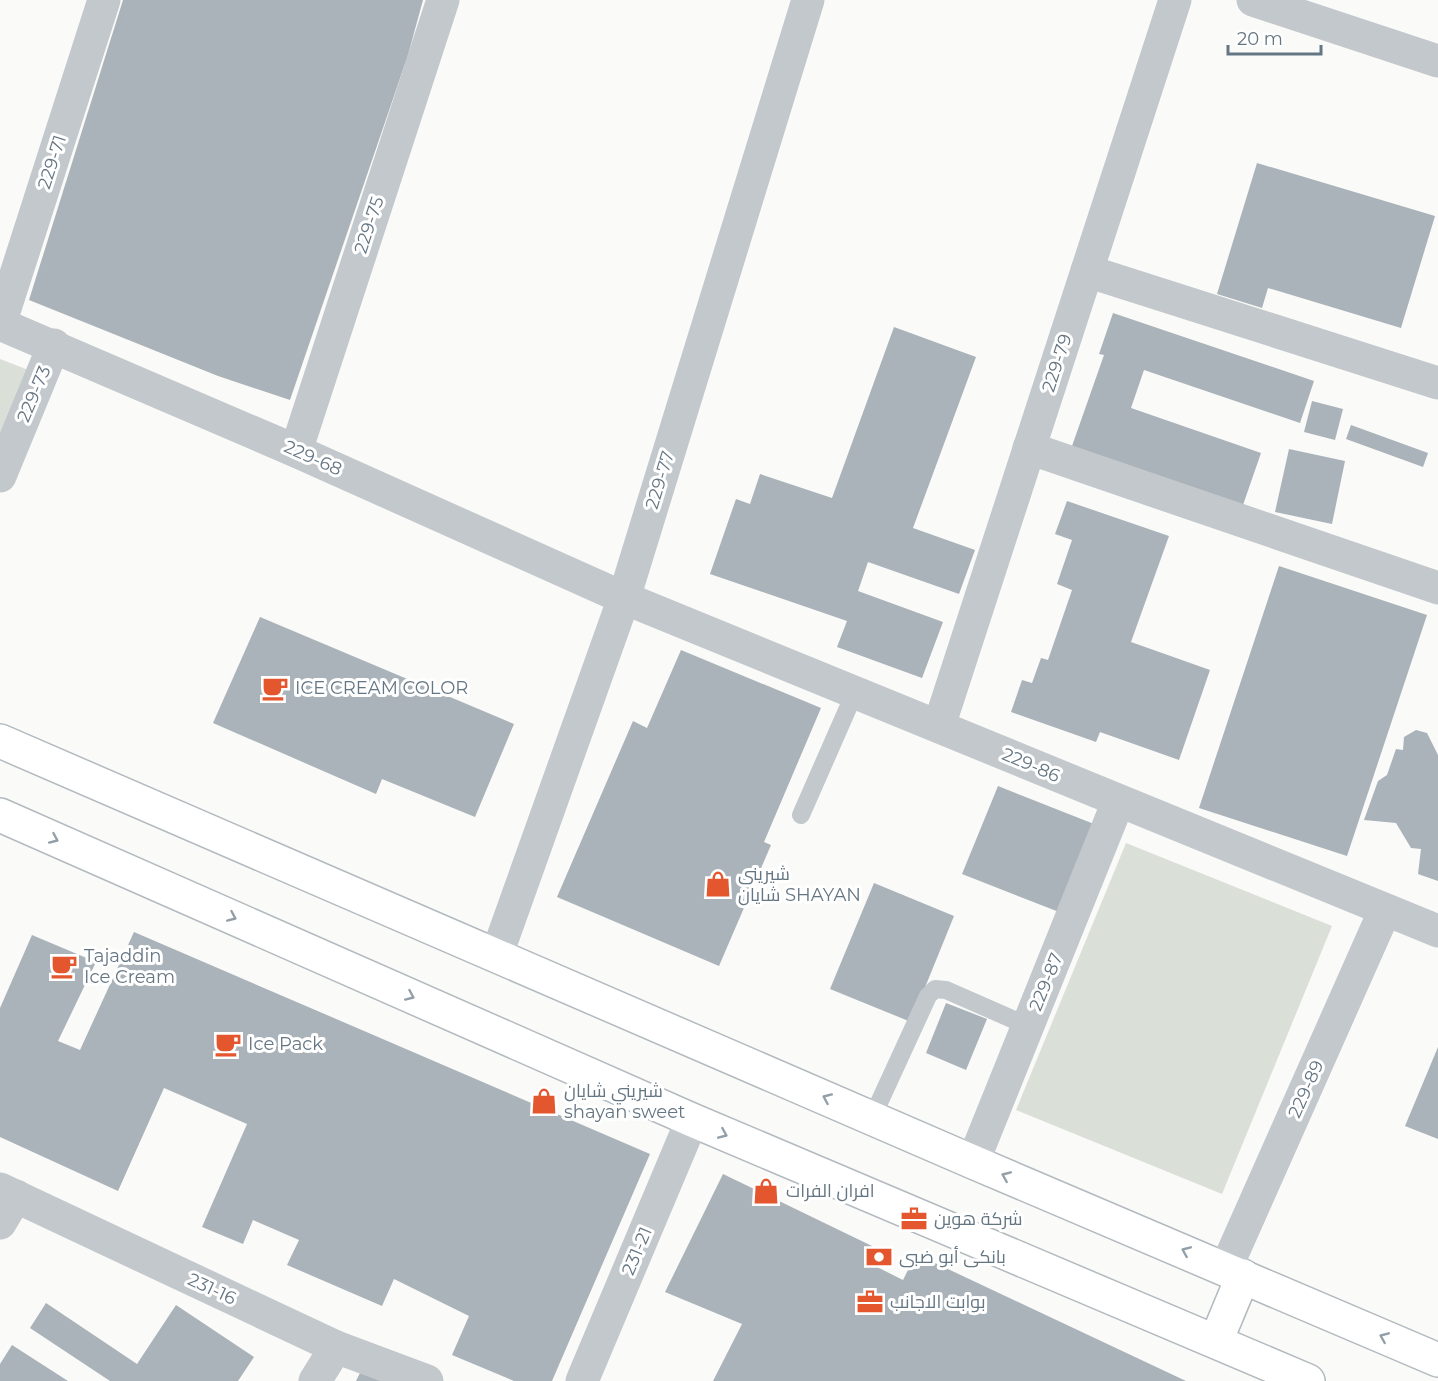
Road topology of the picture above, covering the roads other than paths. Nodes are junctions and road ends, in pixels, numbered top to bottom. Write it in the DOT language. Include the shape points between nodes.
graph roads {
  1 [pos="104,0"];
  2 [pos="443,0"];
  3 [pos="808,0"];
  4 [pos="1175,0"];
  5 [pos="1253,0"];
  6 [pos="1438,61"];
  7 [pos="1087,271"];
  8 [pos="0,324"];
  9 [pos="54,345"];
  10 [pos="1438,383"];
  11 [pos="1029,448"];
  12 [pos="296,451"];
  13 [pos="0,476"];
  14 [pos="1438,588"];
  15 [pos="624,598"];
  16 [pos="855,692"];
  17 [pos="939,726"];
  18 [pos="0,741"];
  19 [pos="1118,802"];
  20 [pos="0,815"];
  21 [pos="801,815"];
  22 [pos="1385,910"];
  23 [pos="1438,931"];
  24 [pos="496,954"];
  25 [pos="1028,1026"];
  26 [pos="872,1118"];
  27 [pos="692,1120"];
  28 [pos="974,1162"];
  29 [pos="5,1202"];
  30 [pos="1235,1272"];
  31 [pos="1216,1341"];
  32 [pos="336,1347"];
  33 [pos="1438,1360"];
  34 [pos="315,1381"];
  35 [pos="427,1381"];
  36 [pos="582,1381"];
  37 [pos="1308,1381"];
  1 -- 8 [label="street, 229-71"];
  2 -- 12 [label="street, 229-75"];
  3 -- 15 [label="street, 229-77"];
  4 -- 7 [label="street, 229-79"];
  5 -- 6 [label="street"];
  7 -- 10 [label="street"];
  7 -- 11 [label="street, 229-79"];
  8 -- 9 [label="street, 229-68"];
  9 -- 12 [label="street, 229-68"];
  9 -- 13 [label="street, 229-73"];
  11 -- 14 [label="street"];
  11 -- 17 [label="street, 229-79"];
  12 -- 15 [label="street, 229-68"];
  15 -- 16 [label="street, 229-86"];
  15 -- 24 [label="street, 229-77"];
  16 -- 17 [label="street, 229-86"];
  16 -- 21 [label="lane"];
  17 -- 19 [label="street, 229-86"];
  18 -- 24 [label="main road"];
  19 -- 22 [label="street, 229-86"];
  19 -- 25 [label="street, 229-87"];
  20 -- 27 [label="main road, one-way"];
  22 -- 23 [label="street, 229-86"];
  22 -- 30 [label="street, 229-89"];
  26 -- 24 [label="main road, one-way"];
  25 -- 26 [label="lane" via="946,990 935,989 928,996"];
  25 -- 28 [label="street, 229-87"];
  26 -- 28 [label="main road"];
  27 -- 31 [label="main road, one-way"];
  27 -- 36 [label="street, 231-21"];
  30 -- 28 [label="main road, one-way"];
  29 -- 32 [label="street, 231-16"];
  30 -- 31 [label="main road"];
  33 -- 30 [label="main road, one-way"];
  31 -- 37 [label="main road"];
  32 -- 34 [label="street"];
  32 -- 35 [label="street, 231-16"];
}
